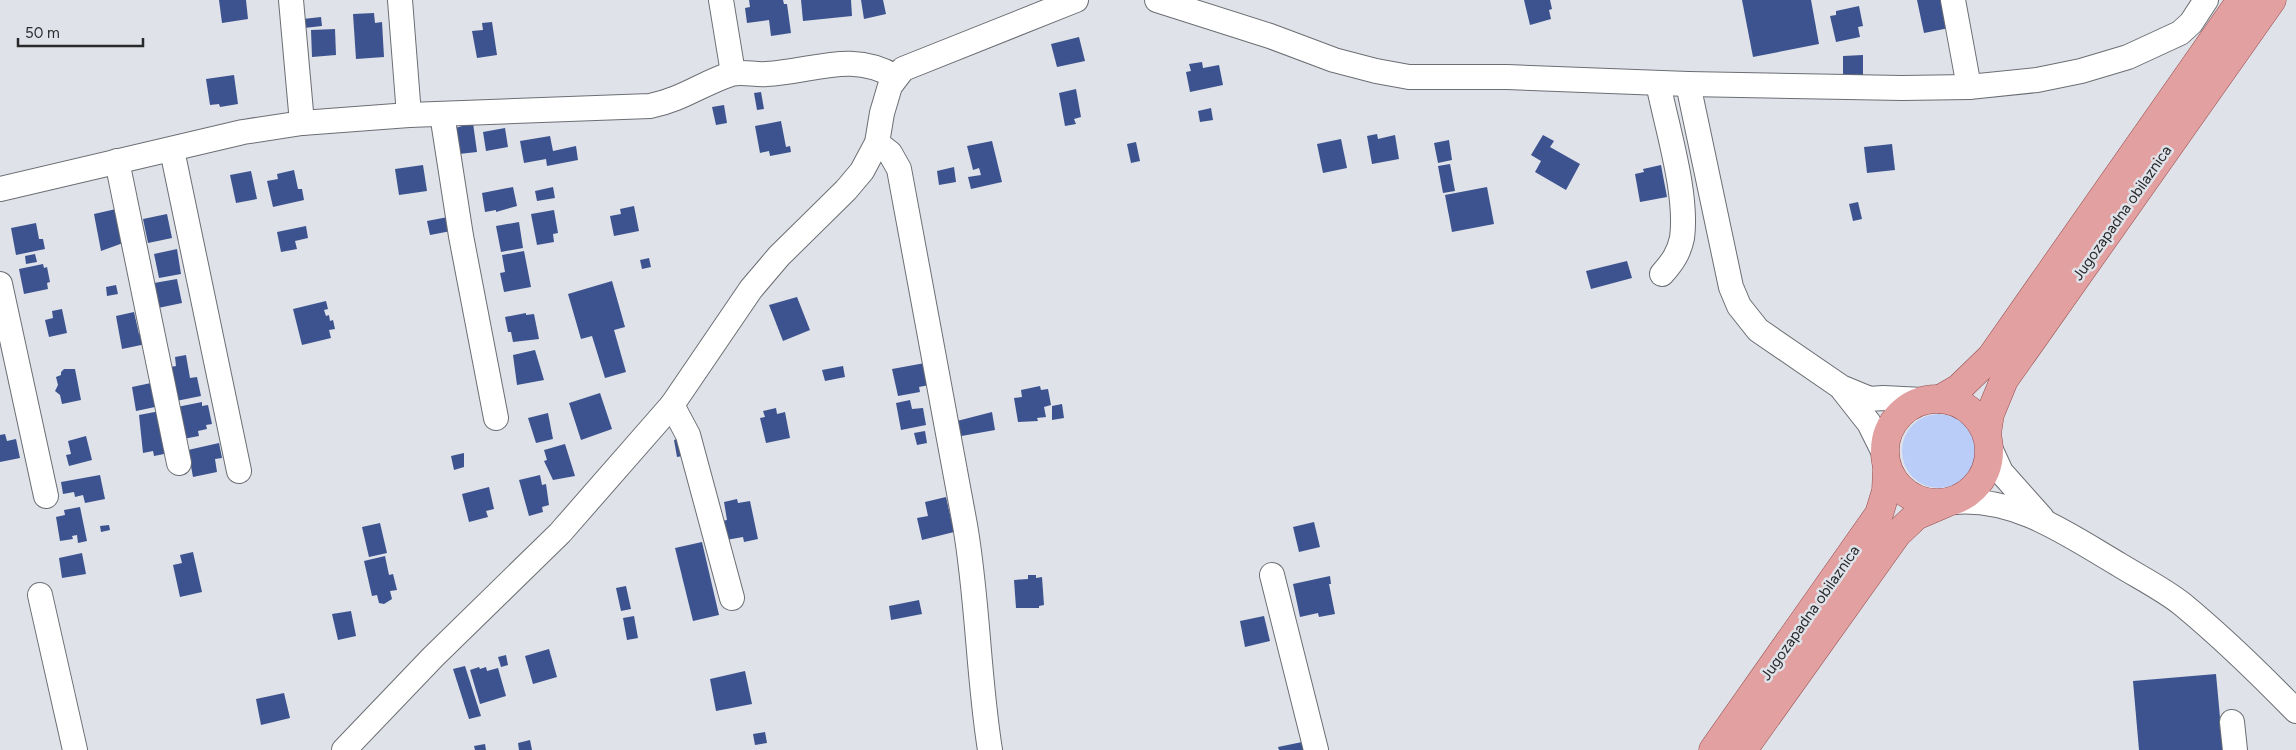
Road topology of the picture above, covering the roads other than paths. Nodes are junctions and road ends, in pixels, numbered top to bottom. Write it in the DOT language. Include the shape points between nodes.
graph roads {
  1 [pos="291,0"];
  2 [pos="400,0"];
  3 [pos="721,0"];
  4 [pos="1157,0"];
  5 [pos="1953,0"];
  6 [pos="2206,0"];
  7 [pos="2241,0"];
  8 [pos="2272,0"];
  9 [pos="1070,2"];
  10 [pos="733,73"];
  11 [pos="896,77"];
  12 [pos="1658,83"];
  13 [pos="1688,84"];
  14 [pos="1969,87"];
  15 [pos="442,114"];
  16 [pos="409,115"];
  17 [pos="302,122"];
  18 [pos="877,143"];
  19 [pos="172,150"];
  20 [pos="117,161"];
  21 [pos="0,189"];
  22 [pos="1662,274"];
  23 [pos="0,284"];
  24 [pos="1841,387"];
  25 [pos="1932,400"];
  26 [pos="672,405"];
  27 [pos="496,418"];
  28 [pos="1989,441"];
  29 [pos="1886,462"];
  30 [pos="179,463"];
  31 [pos="239,471"];
  32 [pos="46,496"];
  33 [pos="1949,503"];
  34 [pos="2043,520"];
  35 [pos="1272,575"];
  36 [pos="40,595"];
  37 [pos="732,598"];
  38 [pos="2296,711"];
  39 [pos="2232,722"];
  40 [pos="75,750"];
  41 [pos="344,750"];
  42 [pos="990,750"];
  43 [pos="1316,750"];
  44 [pos="1713,750"];
  45 [pos="1743,750"];
  46 [pos="2235,750"];
  1 -- 17 [label="street"];
  2 -- 16 [label="street"];
  3 -- 10 [label="street"];
  4 -- 12 [label="street" via="1334,60 1384,73 1409,77"];
  5 -- 14 [label="street"];
  6 -- 14 [label="street" via="2180,33 2128,57 2037,80"];
  7 -- 25 [label="main road, Jugozapadna obilaznica" via="1991,357 1959,388"];
  8 -- 28 [label="main road, Jugozapadna obilaznica" via="2004,380 1990,414"];
  9 -- 11 [label="street" via="903,69"];
  10 -- 11 [label="street" via="766,74 851,62 874,66"];
  10 -- 15 [label="street" via="677,100 650,106"];
  11 -- 18 [label="street" via="884,102"];
  12 -- 13 [label="street"];
  12 -- 22 [label="street" via="1683,217 1682,239 1674,260"];
  13 -- 14 [label="street"];
  13 -- 24 [label="street" via="1731,287 1739,306 1758,330"];
  15 -- 16 [label="street"];
  15 -- 27 [label="street" via="461,236"];
  16 -- 17 [label="street"];
  17 -- 19 [label="street"];
  18 -- 26 [label="street" via="854,181 779,256 751,289"];
  18 -- 42 [label="street" via="890,153 899,169 972,568 983,710"];
  19 -- 20 [label="street"];
  19 -- 31 [label="street"];
  20 -- 21 [label="street"];
  20 -- 30 [label="street"];
  23 -- 32 [label="street"];
  24 -- 25 [label="street" via="1870,399"];
  24 -- 29 [label="street" via="1869,423"];
  25 -- 28 [label="main road" via="1956,402 1969,409 1980,420"];
  25 -- 29 [label="main road" via="1907,408 1894,421 1886,437"];
  26 -- 37 [label="street" via="688,435"];
  26 -- 41 [label="street" via="560,533 426,664"];
  28 -- 33 [label="main road" via="1988,465 1981,481 1969,494"];
  28 -- 34 [label="street" via="2001,472"];
  29 -- 33 [label="main road" via="1896,484 1909,496 1926,503"];
  29 -- 44 [label="main road, Jugozapadna obilaznica" via="1886,491 1879,514"];
  33 -- 34 [label="street" via="1988,503"];
  33 -- 45 [label="main road, Jugozapadna obilaznica" via="1916,516 1897,534"];
  34 -- 38 [label="street" via="2181,603"];
  35 -- 43 [label="street"];
  36 -- 40 [label="street"];
  39 -- 46 [label="street"];
}
